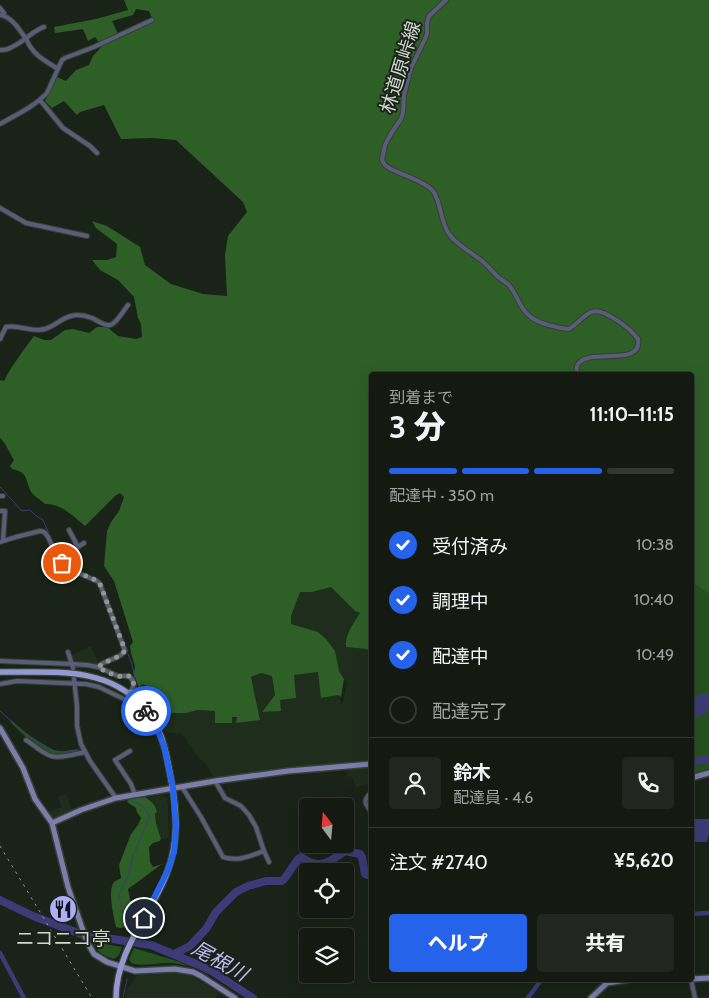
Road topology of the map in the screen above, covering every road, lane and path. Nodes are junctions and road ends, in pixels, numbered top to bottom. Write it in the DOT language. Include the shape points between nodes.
graph roads {
  1 [pos="446,0"];
  2 [pos="0,8"];
  3 [pos="2,14"];
  4 [pos="152,20"];
  5 [pos="44,27"];
  6 [pos="26,39"];
  7 [pos="0,50"];
  8 [pos="58,69"];
  9 [pos="40,100"];
  10 [pos="0,124"];
  11 [pos="97,153"];
  12 [pos="0,208"];
  13 [pos="87,236"];
  14 [pos="128,305"];
  15 [pos="0,339"];
  16 [pos="576,372"];
  17 [pos="0,511"];
  18 [pos="68,530"];
  19 [pos="2,542"];
  20 [pos="84,543"];
  21 [pos="78,547"];
  22 [pos="60,559"];
  23 [pos="68,652"];
  24 [pos="0,661"];
  25 [pos="72,666"];
  26 [pos="98,668"];
  27 [pos="0,672"];
  28 [pos="74,681"];
  29 [pos="0,684"];
  30 [pos="129,694"];
  31 [pos="135,698"];
  32 [pos="0,728"];
  33 [pos="26,740"];
  34 [pos="130,750"];
  35 [pos="85,752"];
  36 [pos="369,764"];
  37 [pos="709,773"];
  38 [pos="694,777"];
  39 [pos="215,781"];
  40 [pos="182,787"];
  41 [pos="173,788"];
  42 [pos="369,794"];
  43 [pos="135,795"];
  44 [pos="116,798"];
  45 [pos="369,809"];
  46 [pos="52,823"];
  47 [pos="264,851"];
  48 [pos="270,862"];
  49 [pos="121,967"];
  50 [pos="709,978"];
  51 [pos="694,979"];
  52 [pos="607,982"];
  53 [pos="692,982"];
  54 [pos="116,998"];
  55 [pos="235,998"];
  56 [pos="591,998"];
  57 [pos="695,998"];
  1 -- 16 [label="street, 林道原峠線" via="427,23 425,40 410,68 403,113 385,145 382,160 389,168 434,192 448,234 507,283 523,310 533,319 569,328 598,311 626,326 638,339 636,350 631,353 585,358 580,361"];
  2 -- 3 [label="street"];
  3 -- 6 [label="street"];
  4 -- 8 [label="street" via="65,58"];
  5 -- 6 [label="street"];
  6 -- 7 [label="street" via="12,48"];
  6 -- 8 [label="street" via="31,49"];
  8 -- 9 [label="street" via="47,93"];
  9 -- 10 [label="street"];
  9 -- 11 [label="street" via="63,128"];
  12 -- 13 [label="street" via="26,223"];
  14 -- 15 [label="street" via="110,325 74,315 46,329 6,327"];
  17 -- 19 [label="street" via="5,511"];
  18 -- 21 [label="street"];
  19 -- 22 [label="street" via="16,536 44,532"];
  20 -- 21 [label="street"];
  21 -- 22 [label="street"];
  22 -- 26 [label="street" via="72,570 98,581 125,649 123,654"];
  23 -- 25 [label="street"];
  24 -- 25 [label="street"];
  25 -- 26 [label="street"];
  26 -- 30 [label="street" via="131,678 133,687"];
  27 -- 30 [label="main road" via="73,673 114,684"];
  28 -- 29 [label="street"];
  28 -- 31 [label="street" via="99,687 126,700"];
  28 -- 35 [label="street" via="78,735"];
  30 -- 31 [label="main road"];
  31 -- 41 [label="main road" via="160,732"];
  32 -- 46 [label="street" via="23,768 35,799"];
  33 -- 35 [label="street" via="54,756"];
  34 -- 43 [label="street" via="115,760"];
  35 -- 44 [label="street"];
  36 -- 39 [label="street"];
  37 -- 38 [label="street"];
  39 -- 40 [label="street"];
  39 -- 47 [label="street" via="225,798 241,806 249,816"];
  40 -- 41 [label="street"];
  40 -- 47 [label="street" via="223,857 244,859"];
  41 -- 43 [label="street"];
  41 -- 49 [label="main road" via="176,841 172,858"];
  42 -- 45 [label="street" via="365,799"];
  43 -- 44 [label="street"];
  44 -- 46 [label="street"];
  46 -- 49 [label="street" via="64,875 87,941 97,956"];
  47 -- 48 [label="street"];
  49 -- 54 [label="main road"];
  49 -- 55 [label="street" via="135,971 187,970"];
  50 -- 51 [label="street"];
  52 -- 56 [label="street"];
  53 -- 57 [label="street"];
}
